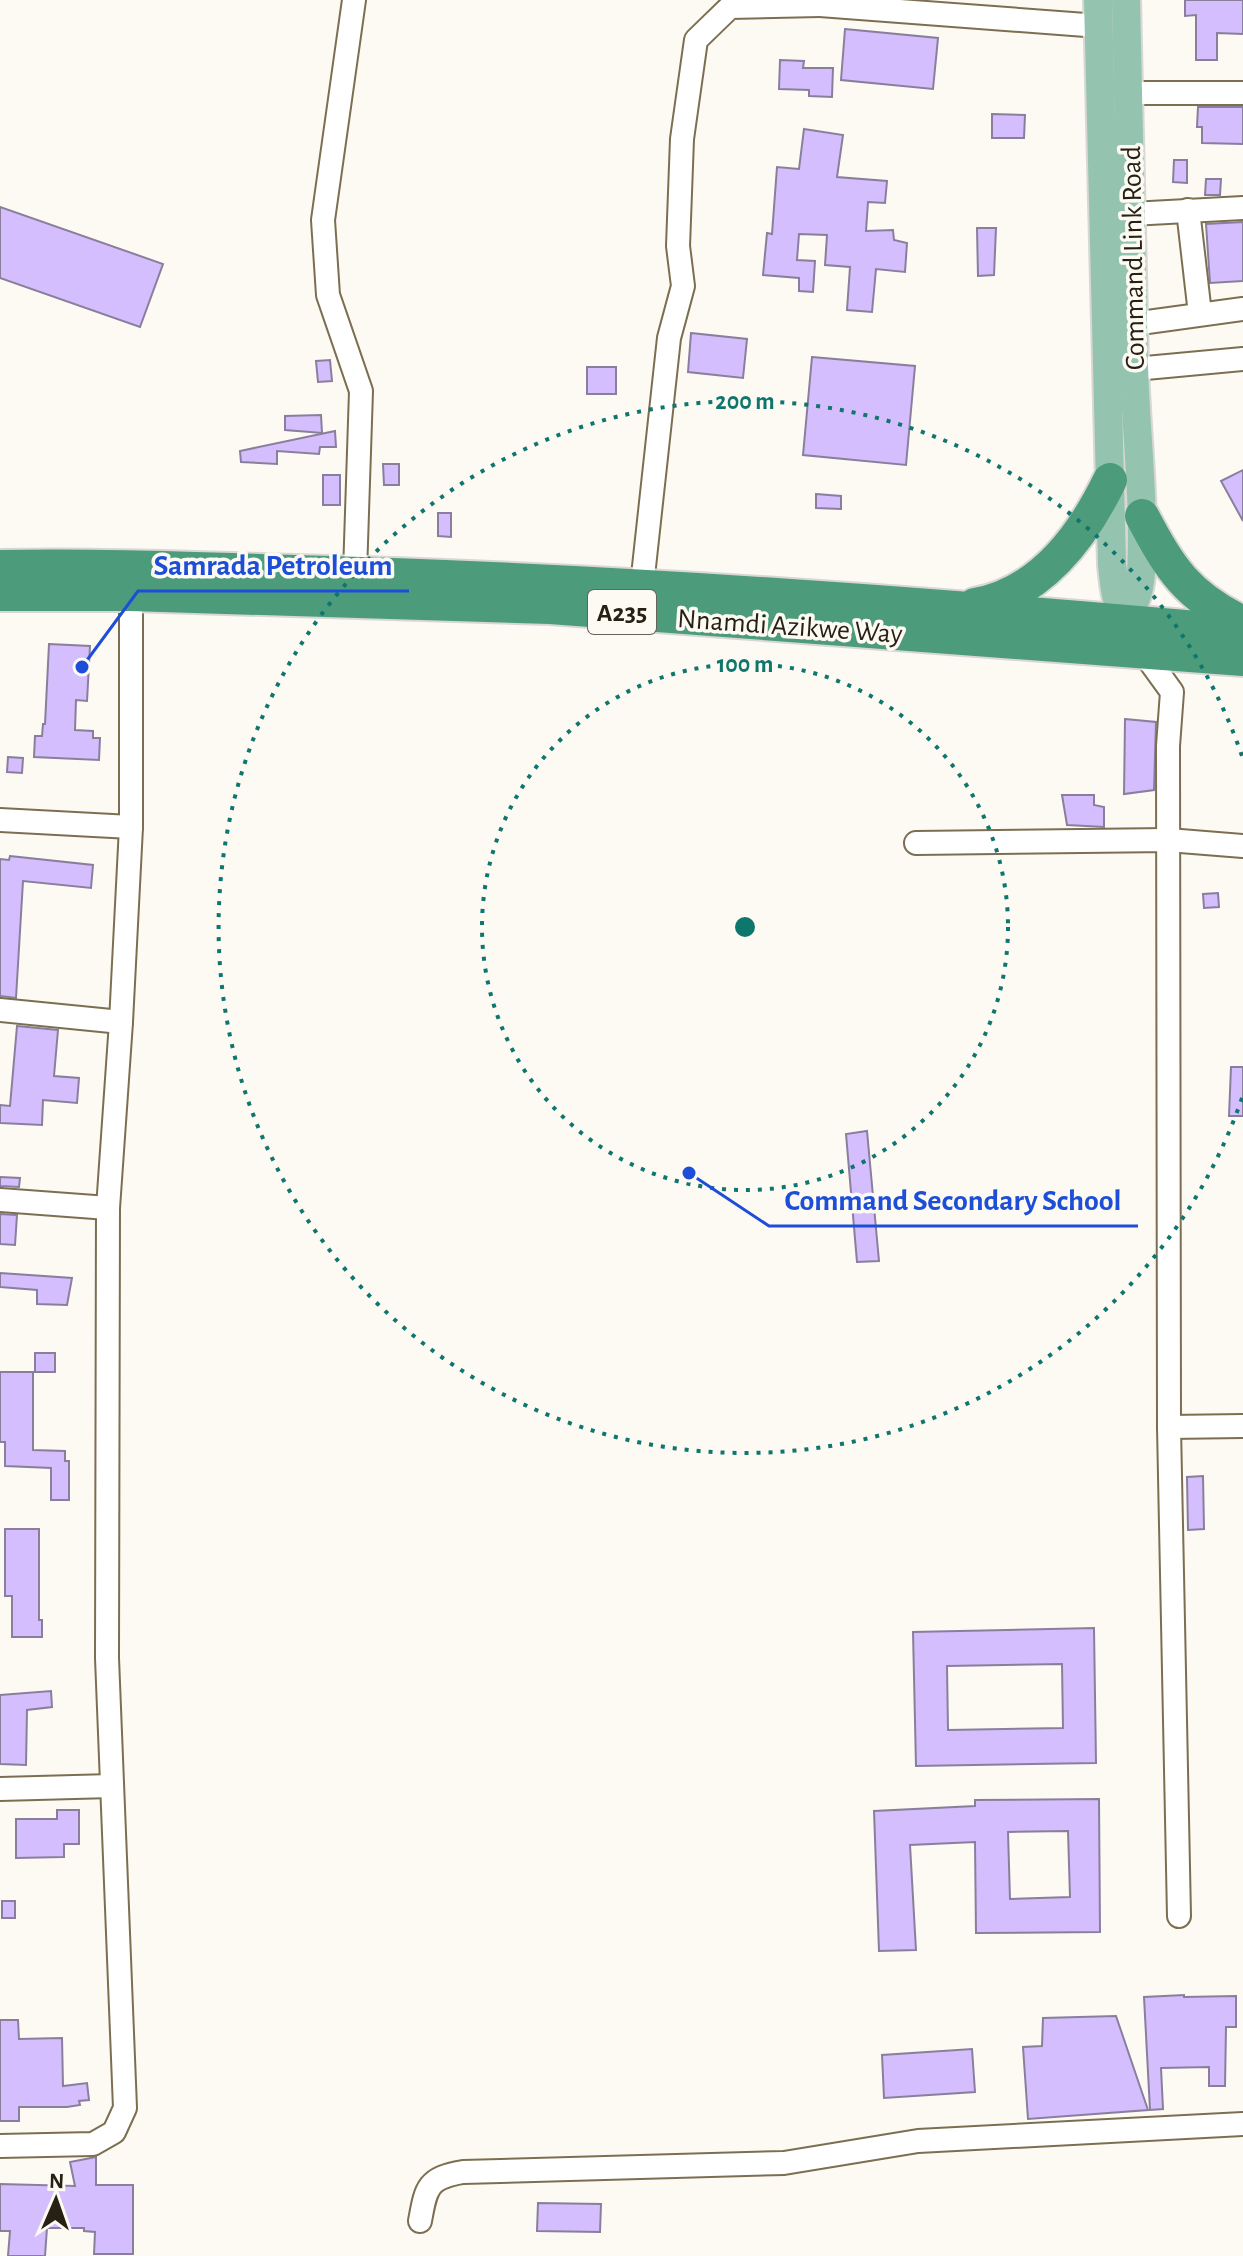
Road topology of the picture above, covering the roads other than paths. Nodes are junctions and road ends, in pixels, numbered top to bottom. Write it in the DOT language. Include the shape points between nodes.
graph roads {
  1 [pos="354,0"];
  2 [pos="1126,0"];
  3 [pos="820,3"];
  4 [pos="1099,13"];
  5 [pos="1128,93"];
  6 [pos="1243,93"];
  7 [pos="1243,208"];
  8 [pos="1188,210"];
  9 [pos="1131,214"];
  10 [pos="1243,309"];
  11 [pos="1200,314"];
  12 [pos="1133,324"];
  13 [pos="1243,359"];
  14 [pos="1135,369"];
  15 [pos="1110,480"];
  16 [pos="1142,516"];
  17 [pos="0,567"];
  18 [pos="355,573"];
  19 [pos="642,585"];
  20 [pos="0,594"];
  21 [pos="131,594"];
  22 [pos="933,608"];
  23 [pos="1125,622"];
  24 [pos="1243,623"];
  25 [pos="1243,632"];
  26 [pos="1069,646"];
  27 [pos="1143,652"];
  28 [pos="1228,658"];
  29 [pos="0,820"];
  30 [pos="131,827"];
  31 [pos="1168,840"];
  32 [pos="916,843"];
  33 [pos="1243,846"];
  34 [pos="0,1010"];
  35 [pos="121,1022"];
  36 [pos="0,1200"];
  37 [pos="108,1208"];
  38 [pos="1243,1426"];
  39 [pos="1169,1427"];
  40 [pos="112,1786"];
  41 [pos="0,1789"];
  42 [pos="1179,1916"];
  43 [pos="1243,2124"];
  44 [pos="0,2146"];
  45 [pos="420,2221"];
  1 -- 18 [label="street" via="323,220 328,295 361,391"];
  2 -- 5 [label="main road, Command Link Road"];
  3 -- 4 [label="street"];
  3 -- 19 [label="street" via="730,7 696,40 682,139 678,246 683,286 669,338"];
  4 -- 15 [label="main road, Command Link Road"];
  5 -- 6 [label="street"];
  5 -- 9 [label="main road, Command Link Road"];
  7 -- 8 [label="street"];
  8 -- 9 [label="street"];
  8 -- 11 [label="street"];
  9 -- 12 [label="main road, Command Link Road"];
  10 -- 11 [label="street"];
  11 -- 12 [label="street"];
  12 -- 14 [label="main road, Command Link Road"];
  13 -- 14 [label="street"];
  14 -- 16 [label="main road, Command Link Road"];
  15 -- 22 [label="highway" via="1077,536 1037,577 989,603"];
  15 -- 23 [label="main road, Command Link Road" via="1115,595"];
  16 -- 23 [label="main road, Command Link Road" via="1140,583"];
  16 -- 24 [label="highway" via="1167,563 1190,589"];
  17 -- 18 [label="highway, Nnamdi Azikwe Way / A235"];
  18 -- 19 [label="highway, Nnamdi Azikwe Way / A235"];
  19 -- 22 [label="highway, Nnamdi Azikwe Way / A235"];
  20 -- 21 [label="highway, Nnamdi Azikwe Way / A235"];
  21 -- 26 [label="highway, Nnamdi Azikwe Way / A235" via="550,607"];
  21 -- 30 [label="street"];
  22 -- 23 [label="highway, Nnamdi Azikwe Way / A235"];
  23 -- 25 [label="highway, Nnamdi Azikwe Way / A235"];
  23 -- 26 [label="main road" via="1095,640"];
  23 -- 28 [label="main road" via="1165,646"];
  26 -- 27 [label="highway, Nnamdi Azikwe Way / A235"];
  27 -- 28 [label="highway, Nnamdi Azikwe Way / A235"];
  27 -- 31 [label="street" via="1172,692"];
  29 -- 30 [label="street"];
  30 -- 35 [label="street"];
  31 -- 32 [label="street"];
  31 -- 33 [label="street"];
  31 -- 39 [label="street"];
  34 -- 35 [label="street"];
  35 -- 37 [label="street"];
  36 -- 37 [label="street"];
  37 -- 40 [label="street" via="107,1658"];
  38 -- 39 [label="street"];
  39 -- 42 [label="street"];
  40 -- 41 [label="street"];
  40 -- 44 [label="street" via="125,2108 114,2132 93,2144"];
  43 -- 45 [label="street" via="918,2141 784,2163 463,2172 442,2175 426,2190"];
}
